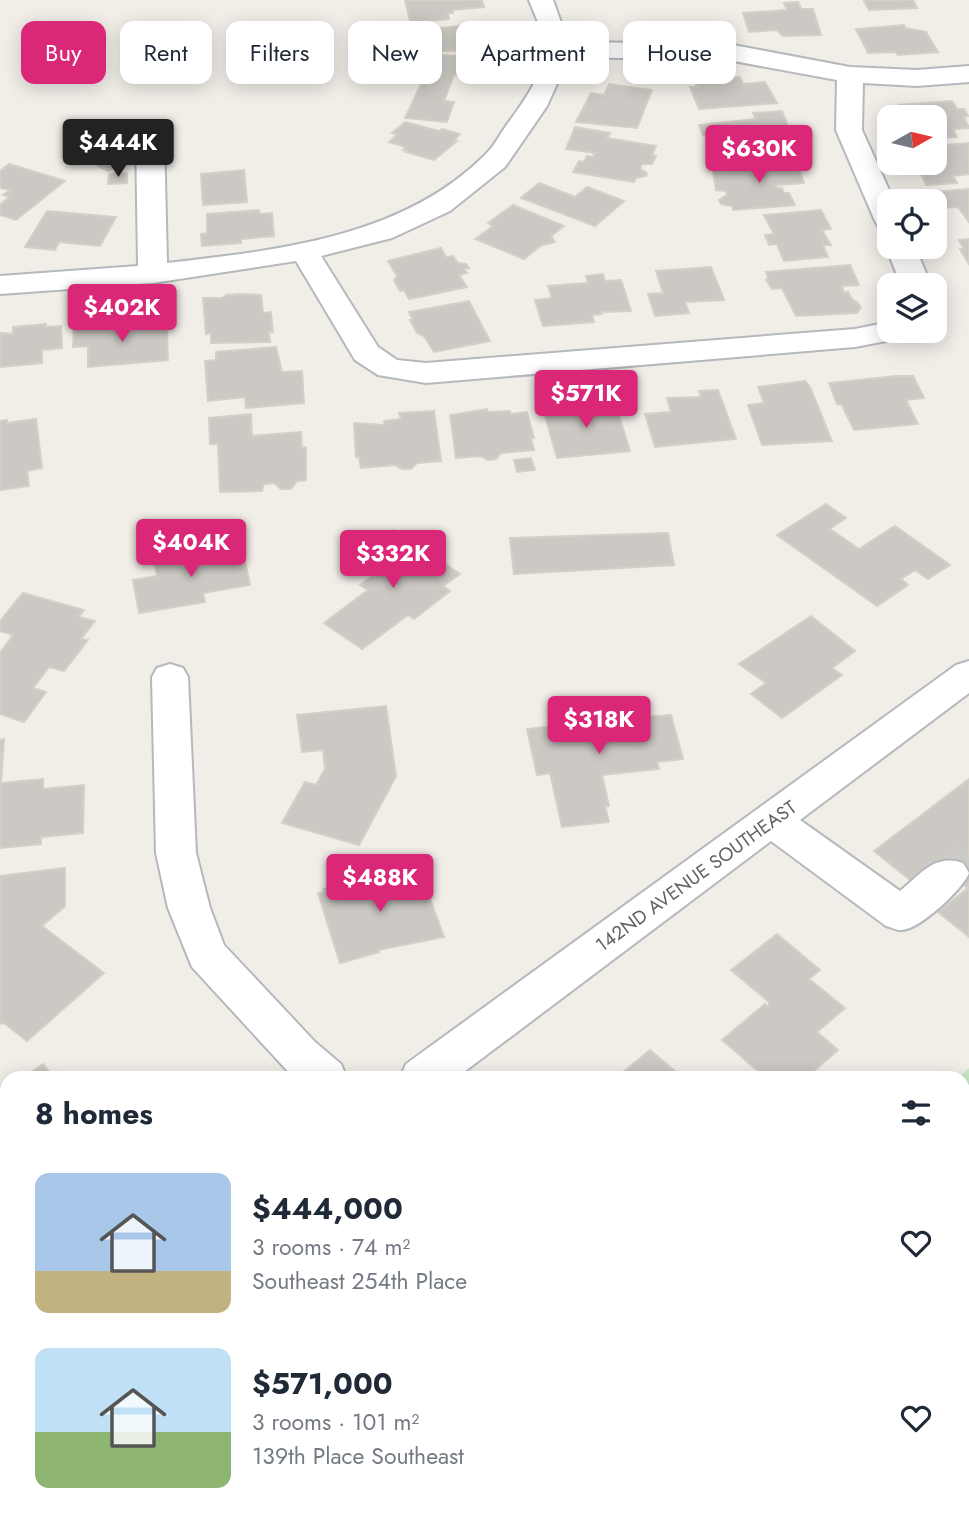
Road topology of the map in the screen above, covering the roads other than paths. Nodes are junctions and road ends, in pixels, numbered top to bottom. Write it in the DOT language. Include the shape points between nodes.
graph roads {
  1 [pos="541,0"];
  2 [pos="548,21"];
  3 [pos="609,48"];
  4 [pos="969,74"];
  5 [pos="850,75"];
  6 [pos="545,84"];
  7 [pos="150,135"];
  8 [pos="877,194"];
  9 [pos="303,251"];
  10 [pos="153,274"];
  11 [pos="0,285"];
  12 [pos="877,334"];
  13 [pos="969,674"];
  14 [pos="170,677"];
  15 [pos="771,820"];
  16 [pos="949,874"];
  17 [pos="319,1071"];
  18 [pos="431,1071"];
  1 -- 2 [label="street"];
  3 -- 5 [label="street" via="728,52"];
  4 -- 5 [label="street" via="917,78"];
  5 -- 8 [label="street" via="849,130"];
  6 -- 9 [label="street" via="495,161 440,205 382,232"];
  7 -- 10 [label="street"];
  9 -- 10 [label="street"];
  9 -- 12 [label="street" via="366,353 389,368 426,373"];
  10 -- 11 [label="street"];
  13 -- 15 [label="street, 142ND AVENUE SOUTHEAST"];
  14 -- 17 [label="street" via="176,853 189,908 207,955"];
  15 -- 16 [label="street" via="901,914"];
  15 -- 18 [label="street, 142ND AVENUE SOUTHEAST"];
}
